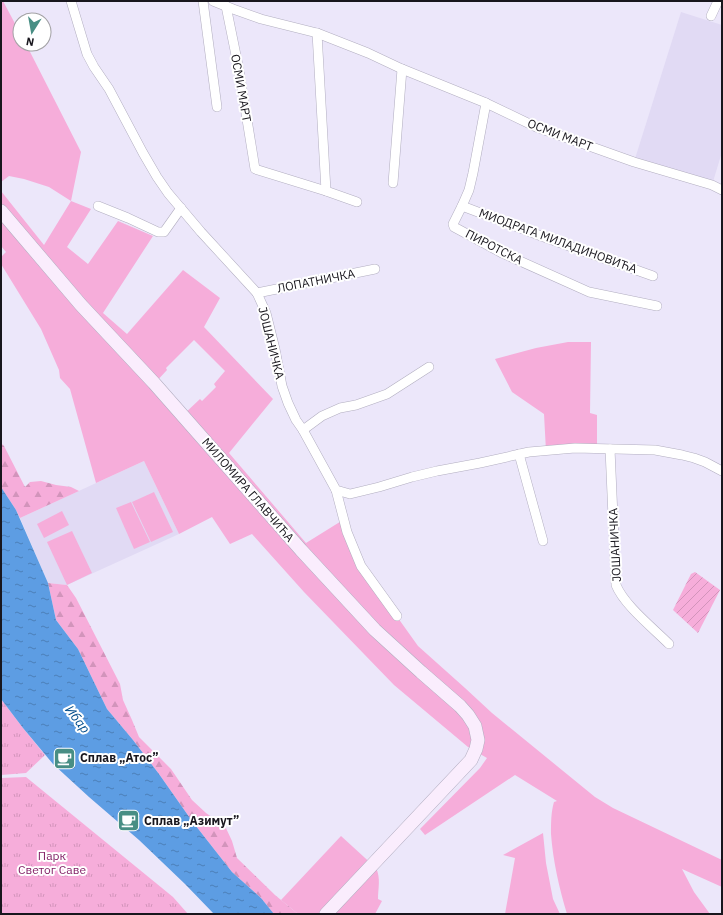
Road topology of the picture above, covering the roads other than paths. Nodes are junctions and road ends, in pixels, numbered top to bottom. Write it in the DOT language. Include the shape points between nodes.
graph roads {
  1 [pos="71,1"];
  2 [pos="203,1"];
  3 [pos="213,1"];
  4 [pos="718,1"];
  5 [pos="226,6"];
  6 [pos="711,16"];
  7 [pos="317,33"];
  8 [pos="402,69"];
  9 [pos="486,103"];
  10 [pos="217,107"];
  11 [pos="393,183"];
  12 [pos="722,190"];
  13 [pos="326,191"];
  14 [pos="357,202"];
  15 [pos="98,206"];
  16 [pos="462,206"];
  17 [pos="181,208"];
  18 [pos="1,211"];
  19 [pos="374,269"];
  20 [pos="653,276"];
  21 [pos="257,293"];
  22 [pos="657,306"];
  23 [pos="429,367"];
  24 [pos="303,430"];
  25 [pos="610,449"];
  26 [pos="519,454"];
  27 [pos="722,471"];
  28 [pos="336,490"];
  29 [pos="544,541"];
  30 [pos="397,616"];
  31 [pos="669,644"];
  32 [pos="326,914"];
  1 -- 17 [label="street, ЈОШАНИЧКА" via="94,67 109,89 157,177"];
  2 -- 10 [label="street, ОСМИ МАРТ"];
  3 -- 5 [label="street, ОСМИ МАРТ"];
  4 -- 6 [label="street"];
  5 -- 7 [label="street, ОСМИ МАРТ" via="261,19"];
  5 -- 13 [label="street, ОСМИ МАРТ" via="255,169"];
  7 -- 8 [label="street, ОСМИ МАРТ"];
  7 -- 13 [label="street"];
  8 -- 9 [label="street, ОСМИ МАРТ"];
  8 -- 11 [label="street"];
  9 -- 12 [label="street, ОСМИ МАРТ" via="536,127"];
  9 -- 16 [label="street, ПИРОТСКА" via="473,173"];
  13 -- 14 [label="street, ОСМИ МАРТ"];
  15 -- 17 [label="street" via="158,232 164,232"];
  16 -- 20 [label="street, МИОДРАГА МИЛАДИНОВИЋА"];
  16 -- 22 [label="street, ПИРОТСКА" via="455,218 454,227 502,252 589,292"];
  17 -- 21 [label="street, ЈОШАНИЧКА"];
  18 -- 32 [label="street, МИЛОМИРА ГЛАВЧИЋА" via="81,305 301,550 375,630 460,706 475,726 478,740 476,749 465,768"];
  19 -- 21 [label="street, ЛОПАТНИЧКА"];
  21 -- 24 [label="street, ЈОШАНИЧКА" via="266,313 282,386 296,420"];
  23 -- 24 [label="street" via="387,394 356,406 340,408 322,416"];
  24 -- 28 [label="street, ЈОШАНИЧКА"];
  25 -- 26 [label="street" via="575,448"];
  25 -- 27 [label="street" via="655,450 682,455 705,462"];
  25 -- 31 [label="street, ЈОШАНИЧКА" via="616,585 634,610"];
  26 -- 28 [label="street" via="431,472 350,494"];
  26 -- 29 [label="street"];
  28 -- 30 [label="street, ЈОШАНИЧКА" via="346,532 361,566"];
}
